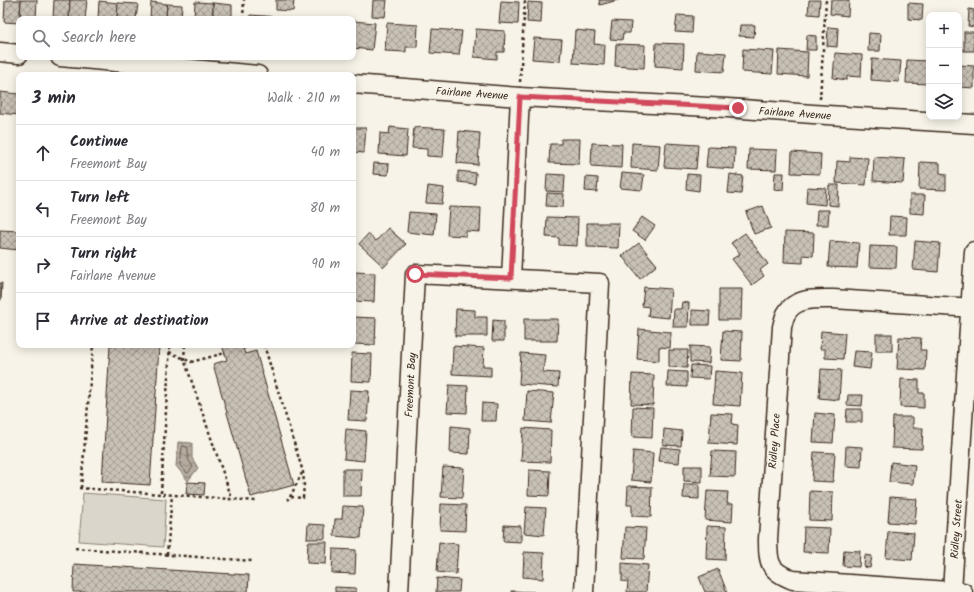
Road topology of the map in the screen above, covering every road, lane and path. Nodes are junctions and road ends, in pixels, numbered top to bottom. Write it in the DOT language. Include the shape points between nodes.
graph roads {
  1 [pos="244,0"];
  2 [pos="525,0"];
  3 [pos="826,0"];
  4 [pos="243,16"];
  5 [pos="0,52"];
  6 [pos="16,54"];
  7 [pos="93,60"];
  8 [pos="225,72"];
  9 [pos="356,84"];
  10 [pos="520,97"];
  11 [pos="819,115"];
  12 [pos="974,124"];
  13 [pos="974,251"];
  14 [pos="511,278"];
  15 [pos="972,308"];
  16 [pos="94,348"];
  17 [pos="170,348"];
  18 [pos="185,348"];
  19 [pos="265,348"];
  20 [pos="170,352"];
  21 [pos="225,353"];
  22 [pos="184,359"];
  23 [pos="303,472"];
  24 [pos="161,494"];
  25 [pos="172,494"];
  26 [pos="290,497"];
  27 [pos="232,499"];
  28 [pos="287,500"];
  29 [pos="257,501"];
  30 [pos="74,548"];
  31 [pos="167,555"];
  32 [pos="253,561"];
  33 [pos="399,592"];
  34 [pos="584,592"];
  35 [pos="958,592"];
  1 -- 4 [label="path"];
  2 -- 10 [label="path"];
  3 -- 11 [label="path"];
  5 -- 6 [label="street"];
  7 -- 8 [label="street"];
  9 -- 10 [label="street, Fairlane Avenue"];
  10 -- 11 [label="street, Fairlane Avenue"];
  10 -- 14 [label="street"];
  11 -- 12 [label="street, Fairlane Avenue"];
  13 -- 15 [label="street, Ridley Street"];
  14 -- 33 [label="street, Freemont Bay" via="415,274"];
  14 -- 34 [label="street, Freemont Bay" via="600,283"];
  15 -- 35 [label="street, Ridley Street"];
  15 -- 35 [label="street, Ridley Place" via="833,299 803,300 792,306 782,327 768,539 770,563 781,576 793,580"];
  16 -- 24 [label="path" via="80,488"];
  17 -- 20 [label="path"];
  18 -- 22 [label="path"];
  19 -- 23 [label="path"];
  20 -- 22 [label="path"];
  20 -- 24 [label="path"];
  21 -- 22 [label="path" via="191,362"];
  22 -- 27 [label="path"];
  23 -- 26 [label="path"];
  23 -- 26 [label="path" via="303,498"];
  24 -- 25 [label="path"];
  25 -- 27 [label="path"];
  25 -- 31 [label="path"];
  26 -- 28 [label="path"];
  27 -- 29 [label="path"];
  30 -- 31 [label="path"];
  31 -- 32 [label="path"];
}
